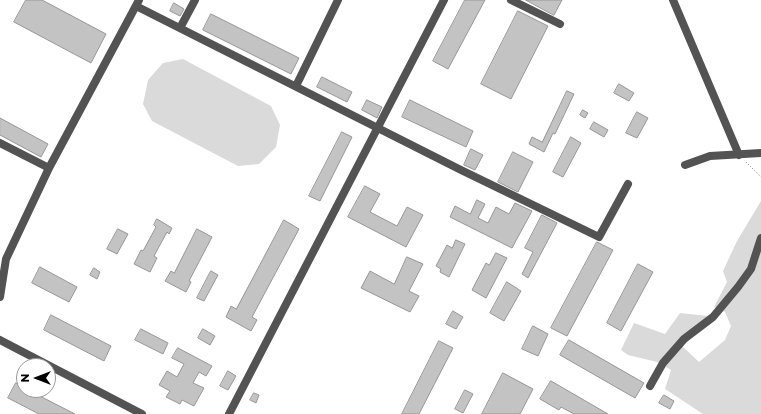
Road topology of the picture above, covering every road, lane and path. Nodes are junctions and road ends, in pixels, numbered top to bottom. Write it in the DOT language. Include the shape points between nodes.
graph roads {
  1 [pos="195,0"];
  2 [pos="338,0"];
  3 [pos="444,0"];
  4 [pos="511,0"];
  5 [pos="673,0"];
  6 [pos="137,3"];
  7 [pos="560,24"];
  8 [pos="180,28"];
  9 [pos="296,86"];
  10 [pos="378,127"];
  11 [pos="0,143"];
  12 [pos="761,153"];
  13 [pos="739,155"];
  14 [pos="685,165"];
  15 [pos="49,168"];
  16 [pos="761,177"];
  17 [pos="628,184"];
  18 [pos="761,238"];
  19 [pos="3,258"];
  20 [pos="0,271"];
  21 [pos="0,297"];
  22 [pos="0,340"];
  23 [pos="650,386"];
  24 [pos="142,414"];
  25 [pos="229,414"];
  1 -- 8 [label="lane"];
  2 -- 9 [label="lane"];
  3 -- 10 [label="lane"];
  4 -- 7 [label="lane"];
  5 -- 13 [label="lane"];
  6 -- 8 [label="lane"];
  6 -- 15 [label="lane"];
  8 -- 9 [label="lane"];
  9 -- 10 [label="lane"];
  10 -- 17 [label="lane" via="598,237"];
  10 -- 25 [label="lane"];
  11 -- 15 [label="lane"];
  12 -- 13 [label="lane"];
  13 -- 14 [label="lane" via="710,156"];
  13 -- 16 [label="path"];
  15 -- 19 [label="lane"];
  18 -- 23 [label="lane" via="751,269 738,287 713,317 679,345 663,363"];
  19 -- 20 [label="lane"];
  19 -- 21 [label="lane"];
  22 -- 24 [label="lane"];
}
